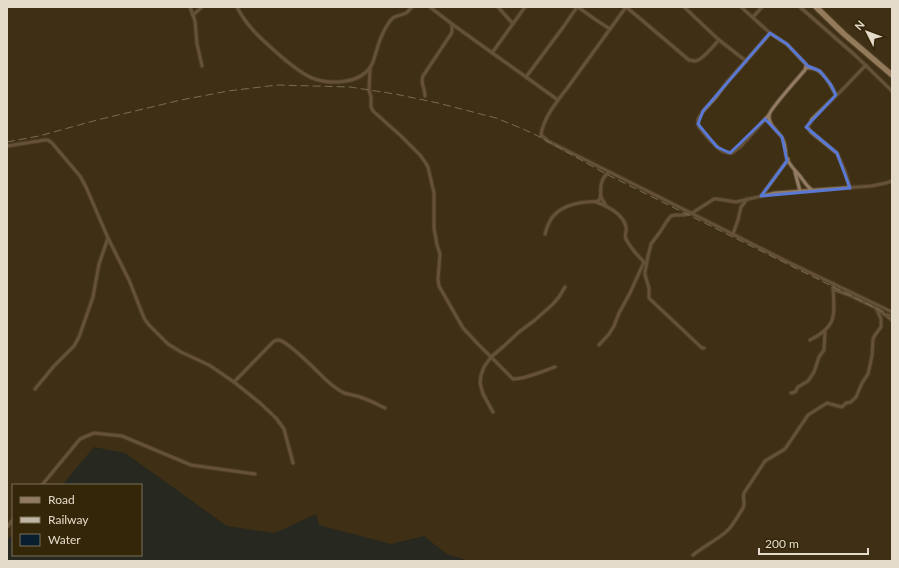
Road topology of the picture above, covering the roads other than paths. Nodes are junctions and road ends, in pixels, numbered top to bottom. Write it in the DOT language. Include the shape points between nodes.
graph roads {
  1 [pos="190,7"];
  2 [pos="202,7"];
  3 [pos="237,7"];
  4 [pos="412,7"];
  5 [pos="430,7"];
  6 [pos="498,7"];
  7 [pos="525,7"];
  8 [pos="578,7"];
  9 [pos="626,7"];
  10 [pos="684,7"];
  11 [pos="741,7"];
  12 [pos="762,7"];
  13 [pos="800,7"];
  14 [pos="816,7"];
  15 [pos="193,15"];
  16 [pos="753,17"];
  17 [pos="452,24"];
  18 [pos="513,24"];
  19 [pos="610,29"];
  20 [pos="770,33"];
  21 [pos="719,40"];
  22 [pos="492,52"];
  23 [pos="746,61"];
  24 [pos="866,65"];
  25 [pos="202,66"];
  26 [pos="370,68"];
  27 [pos="806,68"];
  28 [pos="892,75"];
  29 [pos="526,77"];
  30 [pos="892,91"];
  31 [pos="836,95"];
  32 [pos="424,96"];
  33 [pos="558,100"];
  34 [pos="769,115"];
  35 [pos="7,146"];
  36 [pos="788,159"];
  37 [pos="794,170"];
  38 [pos="609,172"];
  39 [pos="892,181"];
  40 [pos="850,188"];
  41 [pos="812,190"];
  42 [pos="800,191"];
  43 [pos="601,196"];
  44 [pos="760,196"];
  45 [pos="747,199"];
  46 [pos="596,202"];
  47 [pos="606,206"];
  48 [pos="692,213"];
  49 [pos="545,234"];
  50 [pos="733,234"];
  51 [pos="108,238"];
  52 [pos="645,263"];
  53 [pos="833,283"];
  54 [pos="565,287"];
  55 [pos="833,290"];
  56 [pos="876,308"];
  57 [pos="892,312"];
  58 [pos="892,320"];
  59 [pos="825,331"];
  60 [pos="810,340"];
  61 [pos="599,345"];
  62 [pos="704,348"];
  63 [pos="491,356"];
  64 [pos="555,366"];
  65 [pos="234,382"];
  66 [pos="35,388"];
  67 [pos="791,394"];
  68 [pos="385,408"];
  69 [pos="493,412"];
  70 [pos="294,463"];
  71 [pos="255,474"];
  72 [pos="43,484"];
  73 [pos="694,555"];
  1 -- 15 [label="street"];
  2 -- 15 [label="street"];
  3 -- 26 [label="street" via="261,39 312,78 345,82 366,73"];
  4 -- 26 [label="street" via="389,22"];
  5 -- 17 [label="street"];
  6 -- 18 [label="street"];
  7 -- 18 [label="street"];
  8 -- 19 [label="street"];
  8 -- 29 [label="street"];
  9 -- 19 [label="street"];
  9 -- 21 [label="street" via="689,60 701,59"];
  10 -- 21 [label="street"];
  11 -- 16 [label="street"];
  12 -- 16 [label="street"];
  13 -- 24 [label="street"];
  14 -- 28 [label="highway"];
  15 -- 25 [label="street"];
  16 -- 20 [label="street"];
  17 -- 22 [label="street"];
  17 -- 32 [label="street" via="451,34 421,80 425,90"];
  18 -- 22 [label="street"];
  19 -- 33 [label="street"];
  20 -- 23 [label="street"];
  20 -- 27 [label="street" via="787,44 804,61"];
  21 -- 23 [label="street"];
  22 -- 29 [label="street"];
  23 -- 34 [label="street" via="701,115 699,127 717,147 732,153"];
  24 -- 30 [label="street"];
  24 -- 31 [label="street"];
  26 -- 63 [label="street" via="369,90 373,111 420,155 430,174 434,193 435,231 440,254 439,286 463,328"];
  27 -- 31 [label="street" via="811,67 820,71"];
  27 -- 34 [label="street"];
  29 -- 33 [label="street"];
  31 -- 40 [label="street" via="815,115 808,127 837,154"];
  33 -- 38 [label="street" via="541,135"];
  34 -- 36 [label="street" via="771,125 782,137"];
  35 -- 51 [label="street" via="40,140 52,143 80,176"];
  36 -- 37 [label="street"];
  36 -- 44 [label="street"];
  37 -- 41 [label="street"];
  37 -- 42 [label="street"];
  38 -- 43 [label="street" via="601,184"];
  38 -- 48 [label="street"];
  39 -- 40 [label="street"];
  40 -- 41 [label="street"];
  41 -- 42 [label="street"];
  42 -- 44 [label="street"];
  43 -- 46 [label="street"];
  43 -- 47 [label="street"];
  44 -- 45 [label="street"];
  45 -- 48 [label="street" via="736,202 714,200"];
  45 -- 50 [label="street" via="741,207"];
  46 -- 47 [label="street"];
  46 -- 49 [label="street" via="579,202 558,211 549,222"];
  47 -- 52 [label="street" via="624,222 625,237"];
  48 -- 50 [label="street"];
  48 -- 52 [label="street" via="673,215 668,219 651,244"];
  50 -- 53 [label="street"];
  51 -- 65 [label="street" via="144,318 153,329 180,352 210,365"];
  51 -- 66 [label="street" via="93,297 79,337 74,346"];
  52 -- 61 [label="street" via="610,334"];
  52 -- 62 [label="street" via="650,299"];
  53 -- 55 [label="street"];
  53 -- 57 [label="street"];
  54 -- 63 [label="street" via="553,304"];
  55 -- 56 [label="street"];
  55 -- 59 [label="street" via="833,318"];
  56 -- 58 [label="street"];
  56 -- 73 [label="street" via="881,319 881,327 875,335 868,374 856,397 842,407 827,403 810,413 786,447 762,464 744,493 743,508 729,529"];
  59 -- 60 [label="street"];
  59 -- 67 [label="street" via="824,350 814,372 808,381"];
  63 -- 64 [label="street" via="515,379"];
  63 -- 69 [label="street" via="482,371 480,383"];
  65 -- 68 [label="street" via="275,340 280,340 340,390"];
  65 -- 70 [label="street" via="260,402 281,424"];
  71 -- 72 [label="street" via="191,465 122,436 94,433 80,439"];
}
